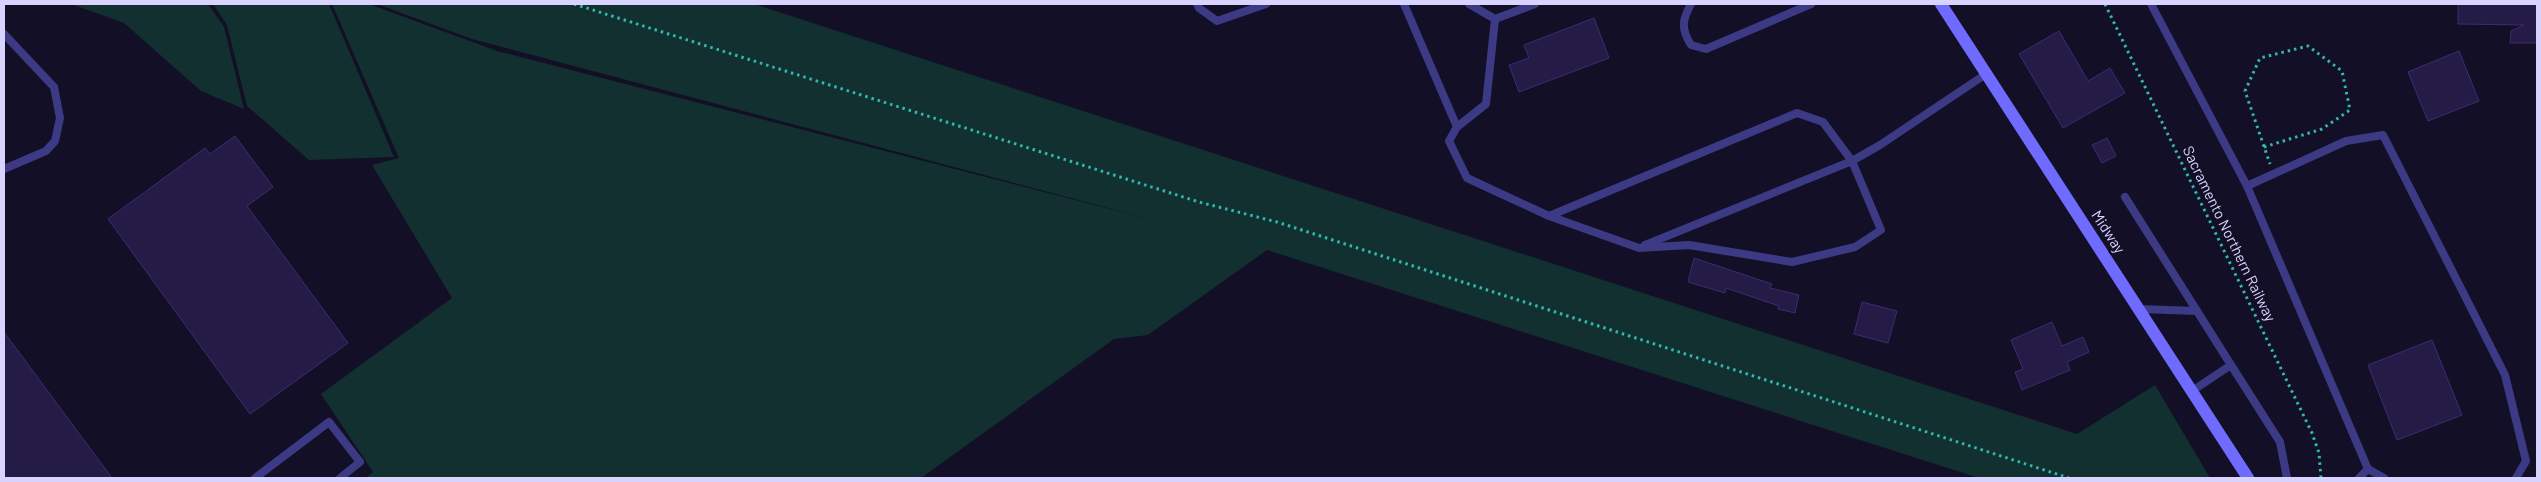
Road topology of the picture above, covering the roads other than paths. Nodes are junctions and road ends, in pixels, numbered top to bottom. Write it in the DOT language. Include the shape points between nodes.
graph roads {
  1 [pos="1197,4"];
  2 [pos="1266,4"];
  3 [pos="1404,4"];
  4 [pos="1469,4"];
  5 [pos="1534,4"];
  6 [pos="1691,4"];
  7 [pos="1811,4"];
  8 [pos="1941,4"];
  9 [pos="2154,5"];
  10 [pos="1495,19"];
  11 [pos="4,34"];
  12 [pos="1986,74"];
  13 [pos="1457,127"];
  14 [pos="1852,161"];
  15 [pos="4,169"];
  16 [pos="2247,186"];
  17 [pos="2125,197"];
  18 [pos="1549,216"];
  19 [pos="1638,248"];
  20 [pos="2139,309"];
  21 [pos="2197,310"];
  22 [pos="2231,364"];
  23 [pos="2192,391"];
  24 [pos="2368,469"];
  25 [pos="255,478"];
  26 [pos="340,478"];
  27 [pos="2248,478"];
  28 [pos="2287,478"];
  29 [pos="2359,478"];
  30 [pos="2384,478"];
  31 [pos="2516,478"];
  1 -- 2 [label="lane" via="1217,22"];
  3 -- 13 [label="lane"];
  4 -- 10 [label="lane"];
  5 -- 10 [label="lane"];
  6 -- 7 [label="lane" via="1683,18 1684,33 1691,45 1706,49"];
  8 -- 12 [label="main road, Midway"];
  9 -- 16 [label="lane"];
  10 -- 13 [label="lane" via="1486,104"];
  11 -- 15 [label="lane" via="54,87 60,118 55,141 46,151"];
  12 -- 14 [label="lane"];
  12 -- 20 [label="main road, Midway"];
  13 -- 18 [label="lane" via="1449,141 1467,178"];
  14 -- 18 [label="lane" via="1823,122 1797,113"];
  14 -- 19 [label="lane"];
  14 -- 19 [label="lane" via="1881,230 1855,246 1792,262 1689,245"];
  16 -- 24 [label="lane"];
  16 -- 31 [label="lane" via="2346,140 2383,135 2506,375 2526,461"];
  17 -- 21 [label="lane"];
  18 -- 19 [label="lane"];
  20 -- 21 [label="lane"];
  20 -- 23 [label="main road, Midway"];
  21 -- 22 [label="lane"];
  22 -- 23 [label="lane"];
  22 -- 28 [label="lane" via="2280,442"];
  23 -- 27 [label="main road, Midway"];
  24 -- 29 [label="lane"];
  24 -- 30 [label="lane"];
  25 -- 26 [label="lane" via="329,422 360,462"];
}
